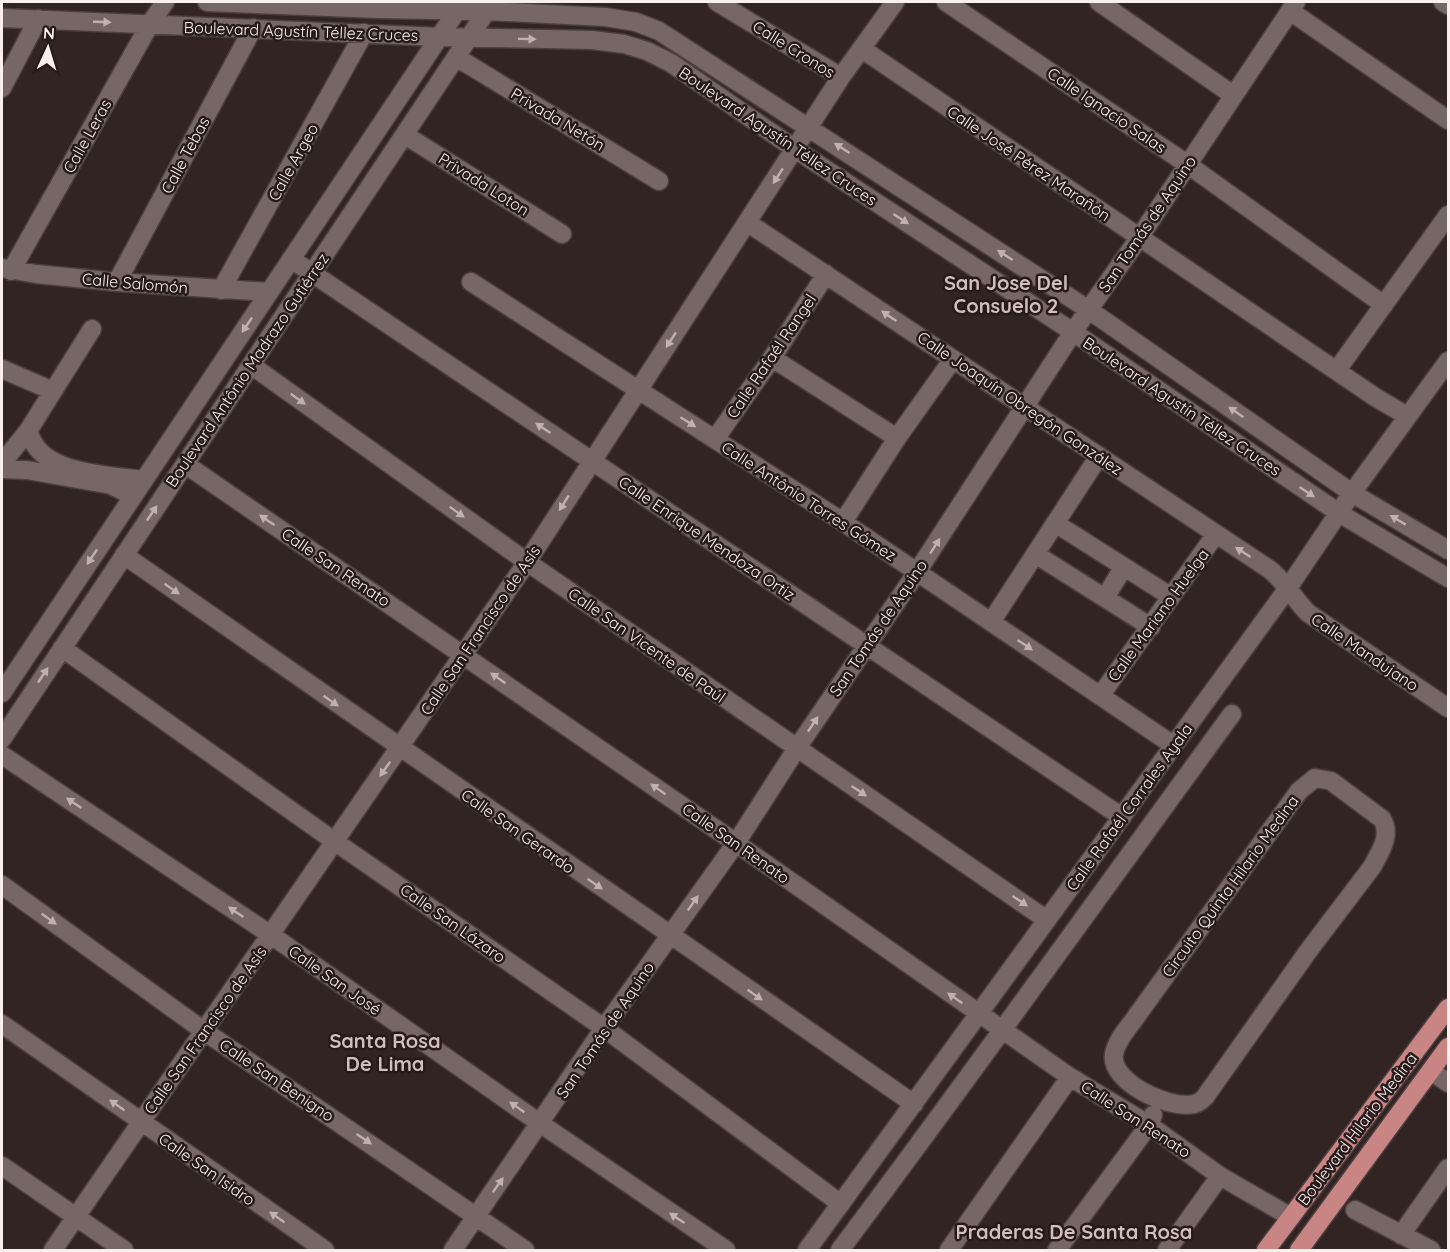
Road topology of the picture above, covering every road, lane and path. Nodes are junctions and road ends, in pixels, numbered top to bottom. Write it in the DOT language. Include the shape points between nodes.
graph roads {
  1 [pos="165,2"];
  2 [pos="207,2"];
  3 [pos="717,2"];
  4 [pos="895,2"];
  5 [pos="946,2"];
  6 [pos="1099,2"];
  7 [pos="1443,2"];
  8 [pos="276,3"];
  9 [pos="380,5"];
  10 [pos="1449,5"];
  11 [pos="460,6"];
  12 [pos="490,6"];
  13 [pos="1293,6"];
  14 [pos="2,18"];
  15 [pos="38,20"];
  16 [pos="150,24"];
  17 [pos="253,28"];
  18 [pos="364,33"];
  19 [pos="441,37"];
  20 [pos="469,38"];
  21 [pos="862,49"];
  22 [pos="456,57"];
  23 [pos="841,77"];
  24 [pos="2,88"];
  25 [pos="1233,94"];
  26 [pos="1449,120"];
  27 [pos="809,127"];
  28 [pos="405,135"];
  29 [pos="795,149"];
  30 [pos="1187,164"];
  31 [pos="659,181"];
  32 [pos="1449,215"];
  33 [pos="748,223"];
  34 [pos="562,234"];
  35 [pos="1139,238"];
  36 [pos="291,259"];
  37 [pos="6,269"];
  38 [pos="312,273"];
  39 [pos="826,274"];
  40 [pos="117,282"];
  41 [pos="471,282"];
  42 [pos="221,290"];
  43 [pos="269,292"];
  44 [pos="1384,305"];
  45 [pos="1089,310"];
  46 [pos="92,329"];
  47 [pos="1072,332"];
  48 [pos="772,357"];
  49 [pos="953,359"];
  50 [pos="1449,361"];
  51 [pos="251,364"];
  52 [pos="2,369"];
  53 [pos="1337,370"];
  54 [pos="53,391"];
  55 [pos="638,391"];
  56 [pos="1024,406"];
  57 [pos="1407,416"];
  58 [pos="28,431"];
  59 [pos="897,438"];
  60 [pos="715,439"];
  61 [pos="1100,456"];
  62 [pos="591,460"];
  63 [pos="2,463"];
  64 [pos="185,464"];
  65 [pos="2,469"];
  66 [pos="144,480"];
  67 [pos="1352,493"];
  68 [pos="133,496"];
  69 [pos="1339,513"];
  70 [pos="843,522"];
  71 [pos="1055,524"];
  72 [pos="1216,534"];
  73 [pos="1449,550"];
  74 [pos="1035,554"];
  75 [pos="124,555"];
  76 [pos="527,562"];
  77 [pos="1123,568"];
  78 [pos="917,572"];
  79 [pos="1449,578"];
  80 [pos="1288,588"];
  81 [pos="1170,596"];
  82 [pos="1105,597"];
  83 [pos="991,622"];
  84 [pos="1151,627"];
  85 [pos="866,646"];
  86 [pos="62,648"];
  87 [pos="464,654"];
  88 [pos="2,693"];
  89 [pos="1100,696"];
  90 [pos="1449,708"];
  91 [pos="1232,714"];
  92 [pos="2,739"];
  93 [pos="1173,745"];
  94 [pos="400,748"];
  95 [pos="797,748"];
  96 [pos="2,755"];
  97 [pos="1122,817"];
  98 [pos="334,841"];
  99 [pos="736,843"];
  100 [pos="2,885"];
  101 [pos="1047,920"];
  102 [pos="271,935"];
  103 [pos="670,936"];
  104 [pos="1449,1008"];
  105 [pos="979,1014"];
  106 [pos="2,1024"];
  107 [pos="604,1029"];
  108 [pos="1004,1030"];
  109 [pos="204,1031"];
  110 [pos="1447,1054"];
  111 [pos="1431,1071"];
  112 [pos="1070,1077"];
  113 [pos="1449,1083"];
  114 [pos="1133,1085"];
  115 [pos="1161,1101"];
  116 [pos="914,1104"];
  117 [pos="1119,1107"];
  118 [pos="140,1122"];
  119 [pos="541,1124"];
  120 [pos="1149,1125"];
  121 [pos="2,1166"];
  122 [pos="1449,1168"];
  123 [pos="1220,1176"];
  124 [pos="841,1204"];
  125 [pos="1355,1210"];
  126 [pos="476,1216"];
  127 [pos="76,1217"];
  128 [pos="1291,1217"];
  129 [pos="823,1228"];
  130 [pos="1401,1235"];
  131 [pos="848,1248"];
  132 [pos="53,1251"];
  133 [pos="124,1251"];
  134 [pos="325,1251"];
  135 [pos="453,1251"];
  136 [pos="525,1251"];
  137 [pos="726,1251"];
  138 [pos="807,1251"];
  139 [pos="949,1251"];
  140 [pos="1057,1251"];
  141 [pos="1167,1251"];
  142 [pos="1266,1251"];
  143 [pos="1299,1251"];
  144 [pos="1431,1251"];
  1 -- 16 [label="street, Calle Leras"];
  2 -- 8 [label="street, Boulevard Agustín Téllez Cruces"];
  3 -- 23 [label="street, Calle Cronos"];
  4 -- 21 [label="street, Calle San Francisco de Asís"];
  5 -- 30 [label="street, Calle Ignacio Salas"];
  6 -- 25 [label="street"];
  7 -- 10 [label="street"];
  8 -- 9 [label="street, Boulevard Agustín Téllez Cruces"];
  9 -- 11 [label="street, Boulevard Agustín Téllez Cruces"];
  11 -- 12 [label="street, Boulevard Agustín Téllez Cruces"];
  11 -- 19 [label="street, Boulevard Antônio Madrazo Gutiérrez"];
  12 -- 20 [label="street, Boulevard Antônio Madrazo Gutiérrez"];
  12 -- 27 [label="street, Boulevard Agustín Téllez Cruces" via="636,22 668,36"];
  13 -- 25 [label="street, San Tomás de Aquino"];
  13 -- 26 [label="street"];
  14 -- 15 [label="street, Boulevard Agustín Téllez Cruces"];
  15 -- 16 [label="street, Boulevard Agustín Téllez Cruces, one-way"];
  15 -- 24 [label="street"];
  16 -- 17 [label="street, Boulevard Agustín Téllez Cruces"];
  16 -- 37 [label="street, Calle Leras"];
  17 -- 18 [label="street, Boulevard Agustín Téllez Cruces"];
  17 -- 40 [label="street, Calle Tebas"];
  18 -- 19 [label="street, Boulevard Agustín Téllez Cruces"];
  18 -- 42 [label="street, Calle Argeo"];
  19 -- 20 [label="street, Boulevard Agustín Téllez Cruces"];
  19 -- 36 [label="street, Boulevard Antônio Madrazo Gutiérrez"];
  20 -- 22 [label="street, Boulevard Antônio Madrazo Gutiérrez"];
  20 -- 29 [label="street, Boulevard Agustín Téllez Cruces, one-way" via="592,40 647,51 680,69"];
  21 -- 23 [label="street, Calle San Francisco de Asís"];
  21 -- 35 [label="street, Calle José Pérez Marañón"];
  22 -- 28 [label="street, Boulevard Antônio Madrazo Gutiérrez"];
  22 -- 31 [label="street, Privada Netón"];
  23 -- 27 [label="street, Calle San Francisco de Asís"];
  25 -- 30 [label="street, San Tomás de Aquino"];
  27 -- 29 [label="street, Calle San Francisco de Asís"];
  45 -- 27 [label="street, Boulevard Agustín Téllez Cruces, one-way"];
  28 -- 34 [label="street, Privada Loton"];
  28 -- 38 [label="street, Boulevard Antônio Madrazo Gutiérrez"];
  29 -- 33 [label="street, Calle San Francisco de Asís, one-way"];
  29 -- 47 [label="street, Boulevard Agustín Téllez Cruces, one-way"];
  30 -- 35 [label="street, San Tomás de Aquino"];
  30 -- 44 [label="street, Calle Ignacio Salas"];
  32 -- 44 [label="street"];
  33 -- 39 [label="street, Calle Joaquín Obregón González"];
  33 -- 55 [label="street, Calle San Francisco de Asís, one-way"];
  35 -- 45 [label="street, San Tomás de Aquino"];
  35 -- 53 [label="street, Calle José Pérez Marañón"];
  36 -- 38 [label="street, Calle Enrique Mendoza Ortiz"];
  36 -- 43 [label="street, Boulevard Antônio Madrazo Gutiérrez"];
  37 -- 40 [label="street, Calle Salomón"];
  38 -- 51 [label="street, Boulevard Antônio Madrazo Gutiérrez"];
  62 -- 38 [label="street, Calle Enrique Mendoza Ortiz, one-way"];
  39 -- 48 [label="street, Calle Rafaél Rangel"];
  49 -- 39 [label="street, Calle Joaquín Obregón González, one-way"];
  40 -- 42 [label="street, Calle Salomón"];
  41 -- 55 [label="street, Calle Antônio Torres Gómez"];
  42 -- 43 [label="street, Calle Salomón"];
  43 -- 66 [label="street, Boulevard Antônio Madrazo Gutiérrez, one-way"];
  44 -- 53 [label="street"];
  45 -- 47 [label="street, San Tomás de Aquino"];
  67 -- 45 [label="street, Boulevard Agustín Téllez Cruces, one-way"];
  46 -- 54 [label="street"];
  47 -- 56 [label="street, San Tomás de Aquino"];
  47 -- 69 [label="street, Boulevard Agustín Téllez Cruces, one-way"];
  48 -- 59 [label="street"];
  48 -- 60 [label="street, Calle Rafaél Rangel"];
  49 -- 56 [label="street, Calle Joaquín Obregón González"];
  49 -- 59 [label="street"];
  50 -- 57 [label="street, Calle Rafaél Corrales Ayala"];
  51 -- 64 [label="street, Boulevard Antônio Madrazo Gutiérrez"];
  51 -- 76 [label="street, Calle San Vicente de Paúl, one-way"];
  52 -- 54 [label="street"];
  53 -- 57 [label="street, Calle José Pérez Marañón"];
  54 -- 58 [label="street"];
  55 -- 60 [label="street, Calle Antônio Torres Gómez, one-way"];
  55 -- 62 [label="street, Calle San Francisco de Asís"];
  56 -- 61 [label="street, Calle Joaquín Obregón González"];
  78 -- 56 [label="street, San Tomás de Aquino, one-way"];
  57 -- 67 [label="street, Calle Rafaél Corrales Ayala"];
  58 -- 63 [label="street"];
  58 -- 66 [label="street" via="40,452 58,463"];
  59 -- 70 [label="street"];
  60 -- 70 [label="street, Calle Antônio Torres Gómez"];
  61 -- 71 [label="street"];
  61 -- 72 [label="street, Calle Joaquín Obregón González"];
  62 -- 76 [label="street, Calle San Francisco de Asís, one-way"];
  62 -- 85 [label="street, Calle Enrique Mendoza Ortiz"];
  75 -- 64 [label="street, Boulevard Antônio Madrazo Gutiérrez, one-way"];
  87 -- 64 [label="street, Calle San Renato, one-way"];
  65 -- 68 [label="street" via="111,486"];
  66 -- 68 [label="street, Boulevard Antônio Madrazo Gutiérrez"];
  67 -- 69 [label="street, Calle Rafaél Corrales Ayala"];
  73 -- 67 [label="street, Boulevard Agustín Téllez Cruces, one-way"];
  68 -- 88 [label="street, Boulevard Antônio Madrazo Gutiérrez, one-way"];
  69 -- 79 [label="street, Boulevard Agustín Téllez Cruces"];
  69 -- 80 [label="street, Calle Rafaél Corrales Ayala"];
  70 -- 78 [label="street, Calle Antônio Torres Gómez"];
  71 -- 74 [label="street"];
  71 -- 77 [label="street"];
  80 -- 72 [label="street, Calle Joaquín Obregón González, one-way" via="1269,569"];
  72 -- 81 [label="street, Calle Mariano Huelga"];
  74 -- 82 [label="street"];
  74 -- 83 [label="street"];
  75 -- 86 [label="street, Boulevard Antônio Madrazo Gutiérrez"];
  75 -- 94 [label="street, Calle San Gerardo, one-way"];
  76 -- 87 [label="street, Calle San Francisco de Asís"];
  76 -- 95 [label="street, Calle San Vicente de Paúl"];
  77 -- 81 [label="street"];
  77 -- 82 [label="street"];
  78 -- 83 [label="street, Calle Antônio Torres Gómez"];
  78 -- 85 [label="street, San Tomás de Aquino"];
  80 -- 90 [label="street, Calle Mandujano" via="1298,603 1325,626"];
  80 -- 93 [label="street, Calle Rafaél Corrales Ayala"];
  81 -- 84 [label="street, Calle Mariano Huelga"];
  82 -- 84 [label="street"];
  83 -- 89 [label="street, Calle Antônio Torres Gómez, one-way"];
  84 -- 89 [label="street, Calle Mariano Huelga"];
  95 -- 85 [label="street, San Tomás de Aquino, one-way"];
  85 -- 97 [label="street, Calle Enrique Mendoza Ortiz"];
  92 -- 86 [label="street, Boulevard Antônio Madrazo Gutiérrez, one-way"];
  86 -- 98 [label="street, Calle San Lázaro"];
  87 -- 94 [label="street, Calle San Francisco de Asís"];
  99 -- 87 [label="street, Calle San Renato, one-way"];
  89 -- 93 [label="street, Calle Antônio Torres Gómez"];
  91 -- 108 [label="street"];
  93 -- 97 [label="street, Calle Rafaél Corrales Ayala"];
  94 -- 98 [label="street, Calle San Francisco de Asís, one-way"];
  94 -- 103 [label="street, Calle San Gerardo, one-way"];
  95 -- 99 [label="street, San Tomás de Aquino"];
  95 -- 101 [label="street, Calle San Vicente de Paúl, one-way"];
  102 -- 96 [label="street, Calle San José, one-way"];
  97 -- 101 [label="street, Calle Rafaél Corrales Ayala"];
  98 -- 102 [label="street, Calle San Francisco de Asís"];
  98 -- 107 [label="street, Calle San Lázaro"];
  103 -- 99 [label="street, San Tomás de Aquino, one-way"];
  105 -- 99 [label="street, Calle San Renato, one-way"];
  100 -- 109 [label="street, Calle San Benigno, one-way"];
  101 -- 105 [label="street, Calle Rafaél Corrales Ayala"];
  102 -- 109 [label="street, Calle San Francisco de Asís"];
  119 -- 102 [label="street, Calle San José, one-way"];
  103 -- 107 [label="street, San Tomás de Aquino"];
  103 -- 116 [label="street, Calle San Gerardo, one-way"];
  104 -- 128 [label="main road, Boulevard Hilario Medina"];
  105 -- 108 [label="street, Calle San Renato"];
  105 -- 116 [label="street, Calle Rafaél Corrales Ayala"];
  118 -- 106 [label="street, Calle San Isidro, one-way"];
  107 -- 119 [label="street, San Tomás de Aquino"];
  107 -- 124 [label="street, Calle San Lázaro"];
  108 -- 112 [label="street, Calle San Renato"];
  108 -- 131 [label="street"];
  109 -- 118 [label="street, Calle San Francisco de Asís"];
  109 -- 126 [label="street, Calle San Benigno, one-way"];
  110 -- 111 [label="main road, Boulevard Hilario Medina"];
  111 -- 113 [label="street"];
  111 -- 143 [label="main road, Boulevard Hilario Medina"];
  112 -- 117 [label="street, Calle San Renato"];
  112 -- 139 [label="street"];
  114 -- 115 [label="street, Circuito Quinta Hilario Medina"];
  114 -- 115 [label="street, Circuito Quinta Hilario Medina" via="1114,1062 1123,1036 1299,790 1315,778 1331,781 1382,819 1386,833 1380,853 1205,1096 1197,1104"];
  114 -- 117 [label="street"];
  115 -- 120 [label="street"];
  116 -- 124 [label="street, Calle Rafaél Corrales Ayala"];
  117 -- 120 [label="street, Calle San Renato"];
  118 -- 127 [label="street, Calle San Francisco de Asís"];
  134 -- 118 [label="street, Calle San Isidro, one-way"];
  126 -- 119 [label="street, San Tomás de Aquino, one-way"];
  137 -- 119 [label="street, Calle San José, one-way"];
  120 -- 123 [label="street, Calle San Renato"];
  120 -- 140 [label="street"];
  121 -- 127 [label="street"];
  122 -- 130 [label="street"];
  123 -- 128 [label="street, Calle San Renato"];
  123 -- 141 [label="street"];
  124 -- 129 [label="street, Calle Rafaél Corrales Ayala"];
  125 -- 130 [label="street"];
  126 -- 135 [label="street, San Tomás de Aquino"];
  126 -- 136 [label="street, Calle San Benigno"];
  127 -- 132 [label="street, Calle San Francisco de Asís"];
  127 -- 133 [label="street"];
  128 -- 142 [label="main road, Boulevard Hilario Medina"];
  129 -- 131 [label="street"];
  129 -- 138 [label="street, Calle Rafaél Corrales Ayala"];
  130 -- 144 [label="street"];
}
